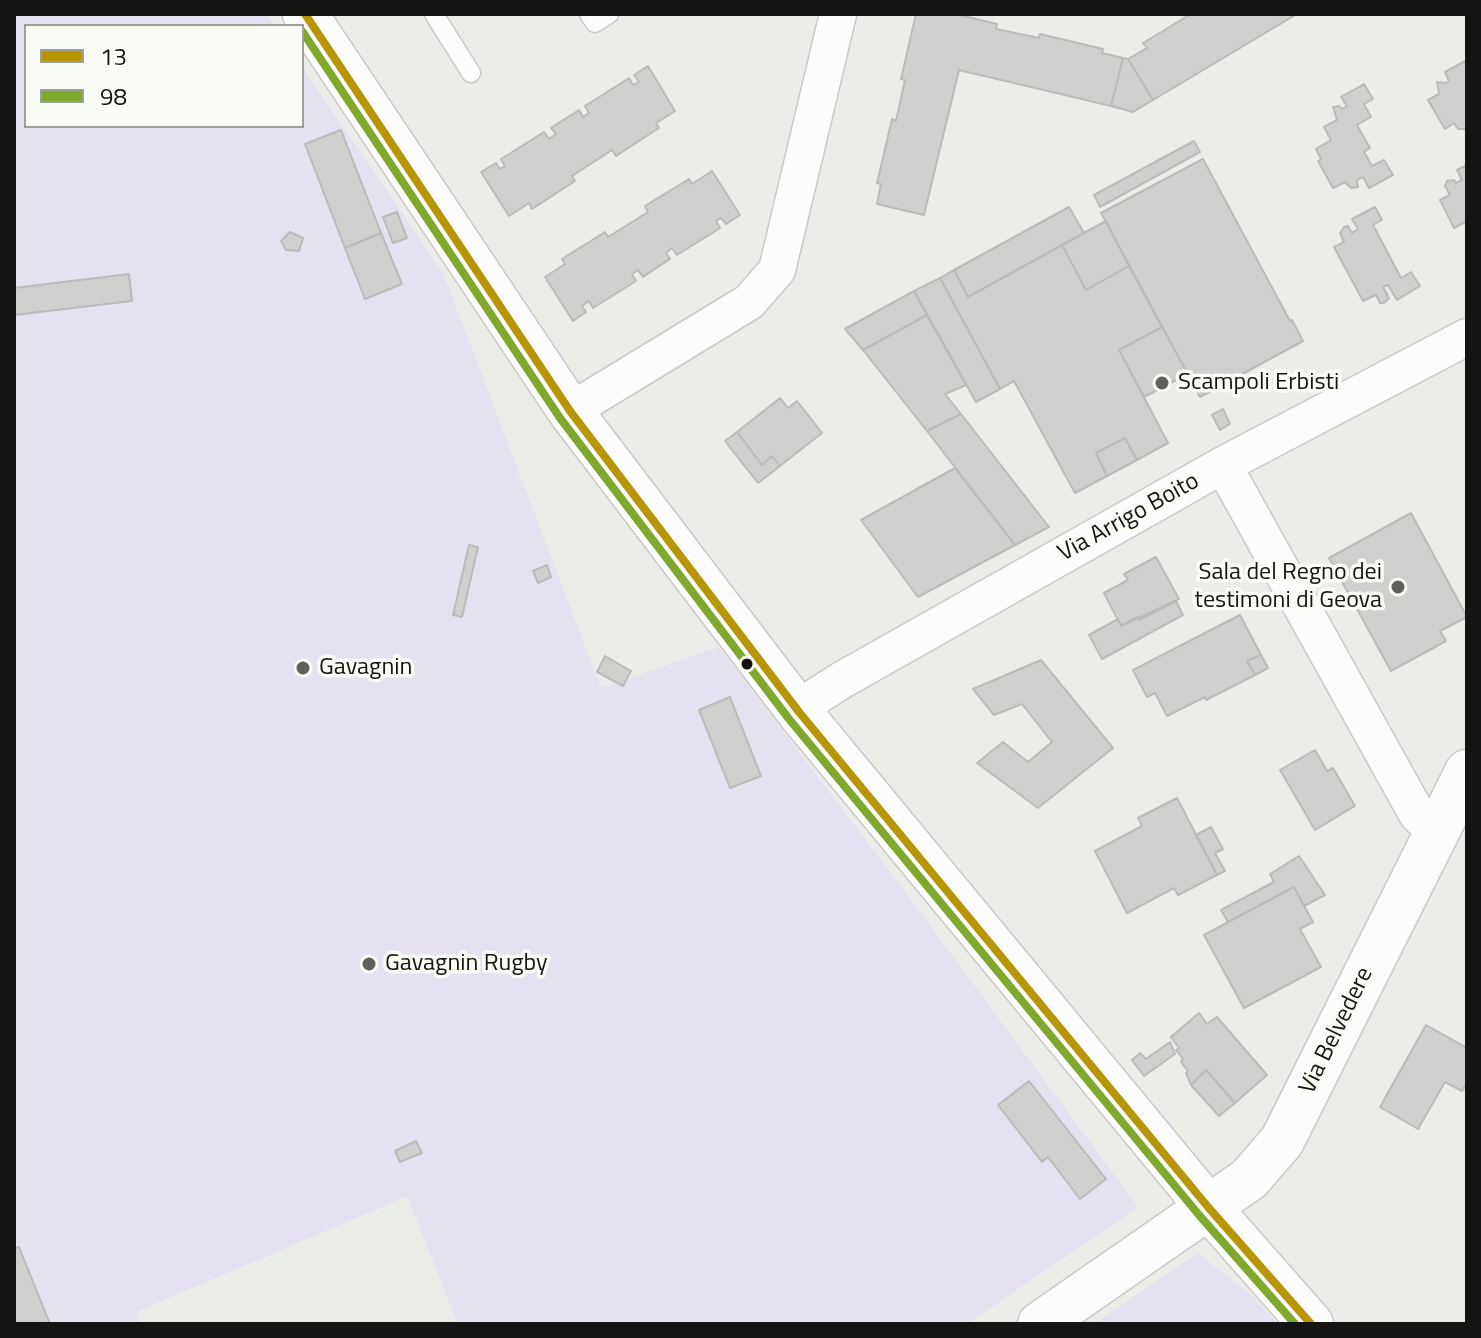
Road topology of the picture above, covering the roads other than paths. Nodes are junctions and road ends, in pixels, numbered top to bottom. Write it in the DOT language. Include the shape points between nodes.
graph roads {
  1 [pos="305,14"];
  2 [pos="589,14"];
  3 [pos="609,14"];
  4 [pos="838,14"];
  5 [pos="438,15"];
  6 [pos="471,73"];
  7 [pos="1467,337"];
  8 [pos="570,411"];
  9 [pos="1223,465"];
  10 [pos="799,712"];
  11 [pos="1467,772"];
  12 [pos="1436,833"];
  13 [pos="1208,1207"];
  14 [pos="1040,1324"];
  15 [pos="1311,1324"];
  1 -- 8 [label="street"];
  2 -- 3 [label="lane" via="595,23"];
  4 -- 8 [label="street" via="777,270 749,302"];
  5 -- 6 [label="lane"];
  7 -- 9 [label="street, Via Arrigo Boito"];
  8 -- 10 [label="street"];
  9 -- 10 [label="street, Via Arrigo Boito" via="842,680"];
  9 -- 12 [label="street" via="1417,814"];
  10 -- 13 [label="street"];
  11 -- 12 [label="street, Via Belvedere"];
  12 -- 13 [label="street, Via Belvedere" via="1282,1141 1249,1179"];
  13 -- 14 [label="street, Via Belvedere"];
  13 -- 15 [label="street"];
}
